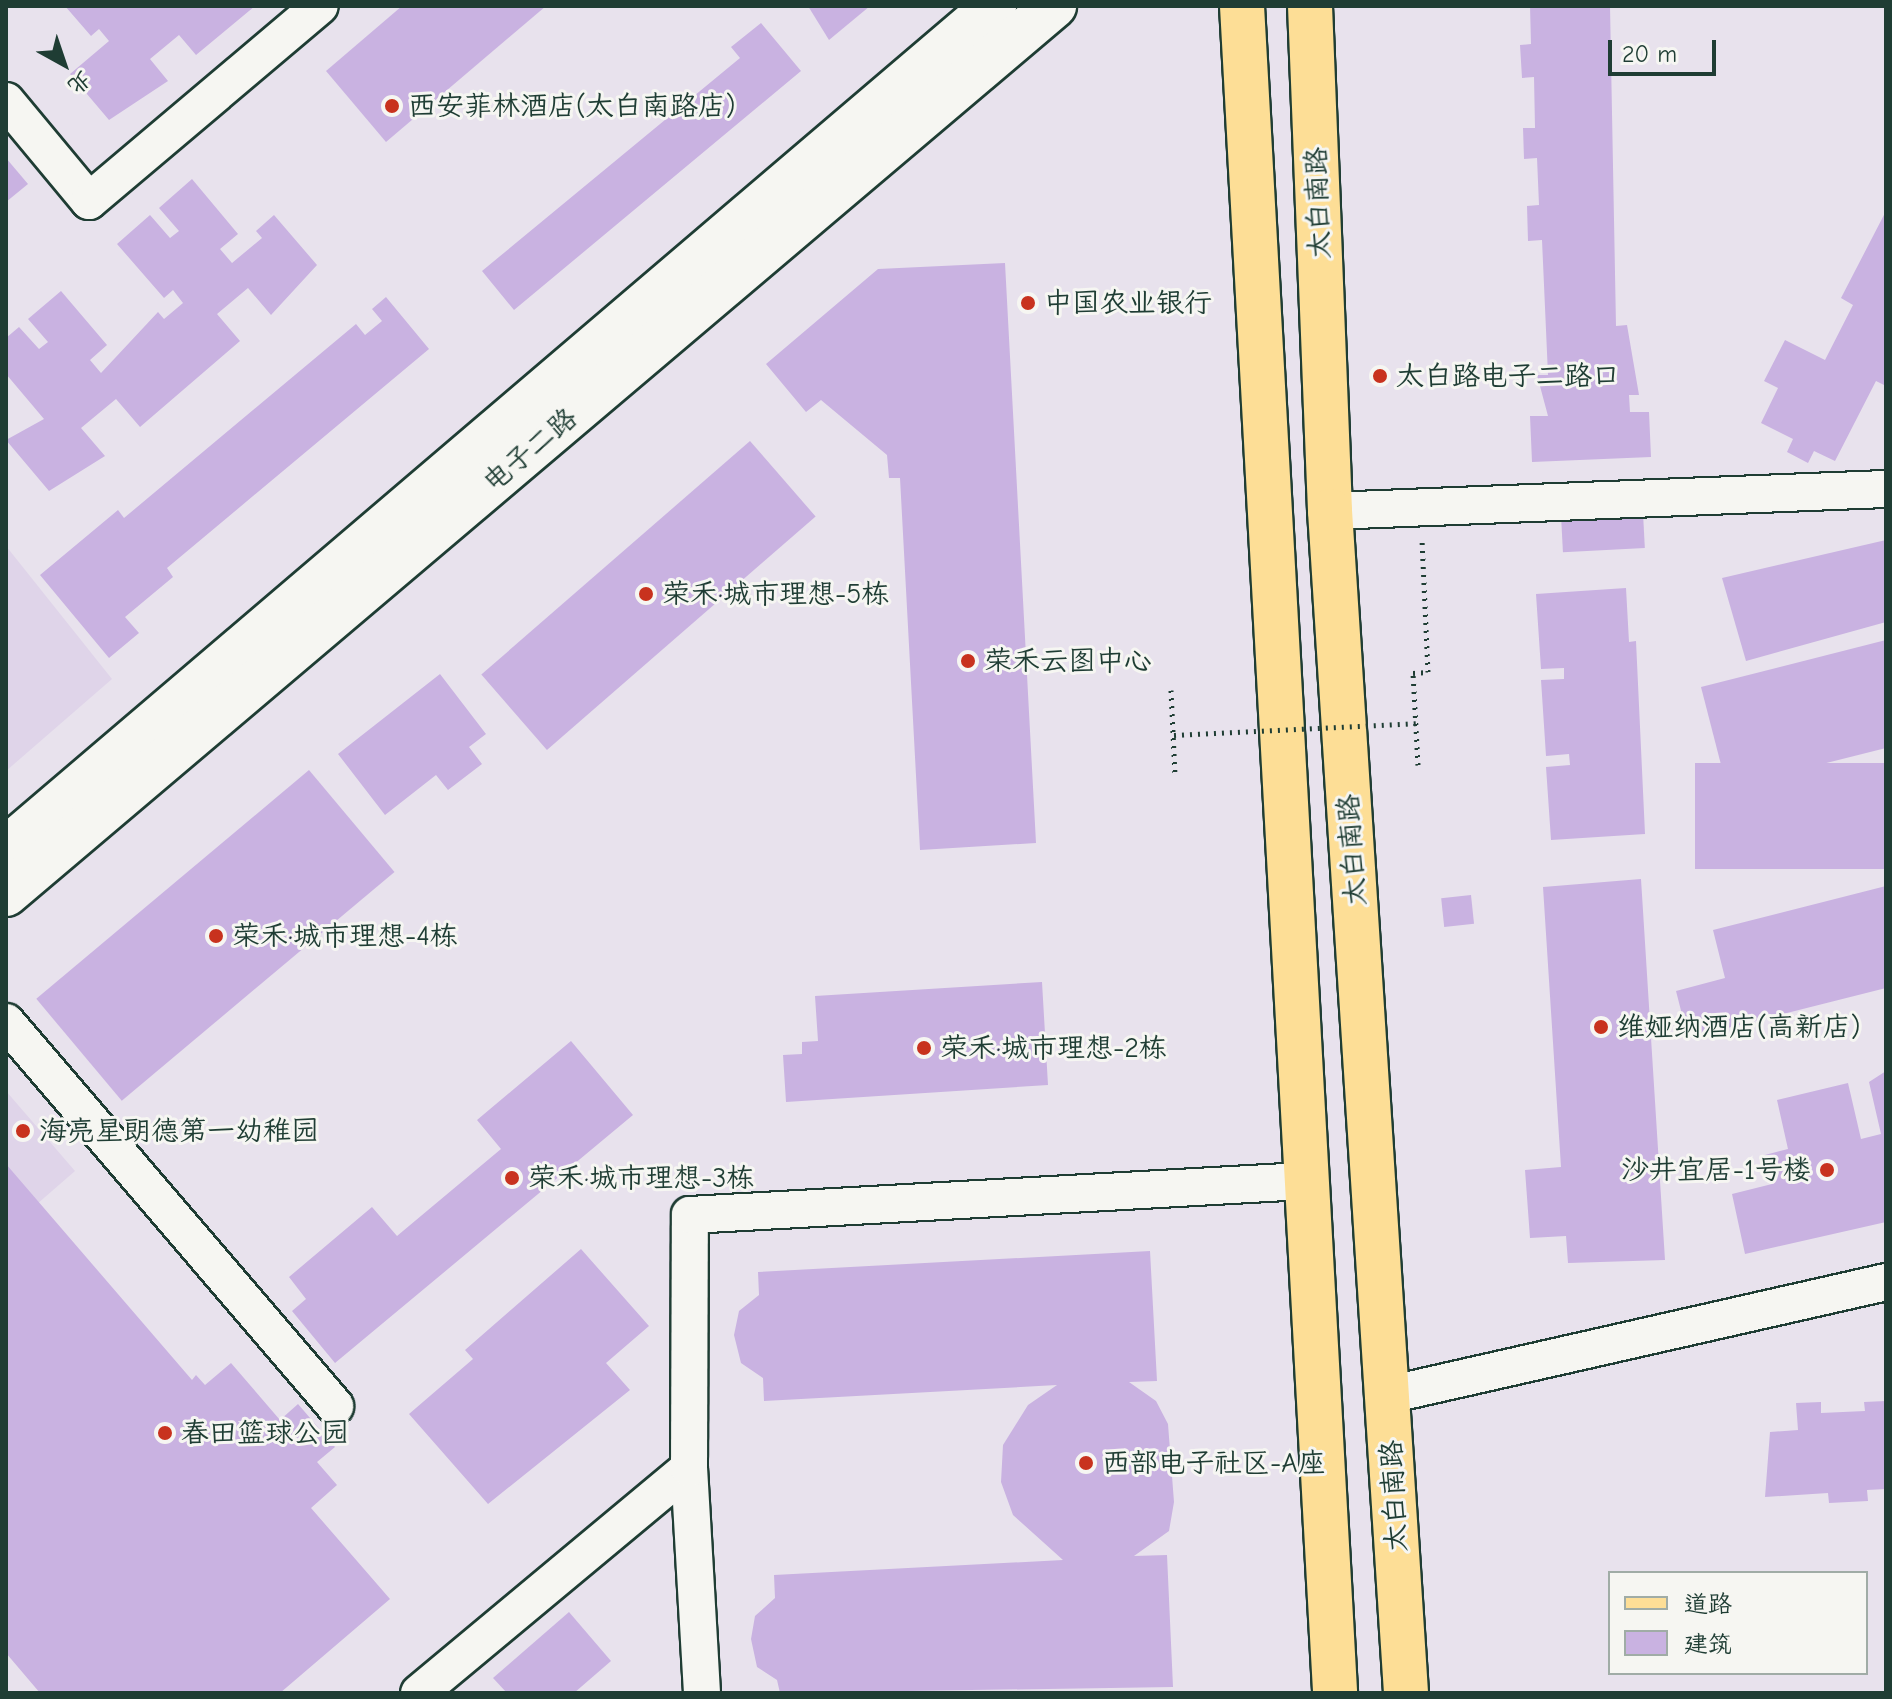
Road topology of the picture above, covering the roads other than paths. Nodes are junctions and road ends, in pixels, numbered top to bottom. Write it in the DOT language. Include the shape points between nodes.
graph roads {
  1 [pos="320,6"];
  2 [pos="994,6"];
  3 [pos="1054,6"];
  4 [pos="1242,6"];
  5 [pos="1310,6"];
  6 [pos="6,101"];
  7 [pos="1886,489"];
  8 [pos="1330,511"];
  9 [pos="6,849"];
  10 [pos="6,894"];
  11 [pos="6,1022"];
  12 [pos="1303,1181"];
  13 [pos="1886,1282"];
  14 [pos="1388,1395"];
  15 [pos="335,1406"];
  16 [pos="689,1468"];
  17 [pos="419,1693"];
  18 [pos="702,1693"];
  19 [pos="1335,1693"];
  20 [pos="1406,1693"];
  1 -- 6 [label="street" via="89,201"];
  2 -- 9 [label="main road, 电子二路"];
  3 -- 10 [label="main road, 电子二路"];
  4 -- 12 [label="main road"];
  5 -- 8 [label="main road, 太白南路"];
  7 -- 8 [label="street"];
  8 -- 14 [label="main road, 太白南路"];
  11 -- 15 [label="street"];
  12 -- 16 [label="street" via="690,1215"];
  12 -- 19 [label="main road"];
  13 -- 14 [label="street"];
  14 -- 20 [label="main road, 太白南路"];
  16 -- 17 [label="street"];
  16 -- 18 [label="street"];
}
